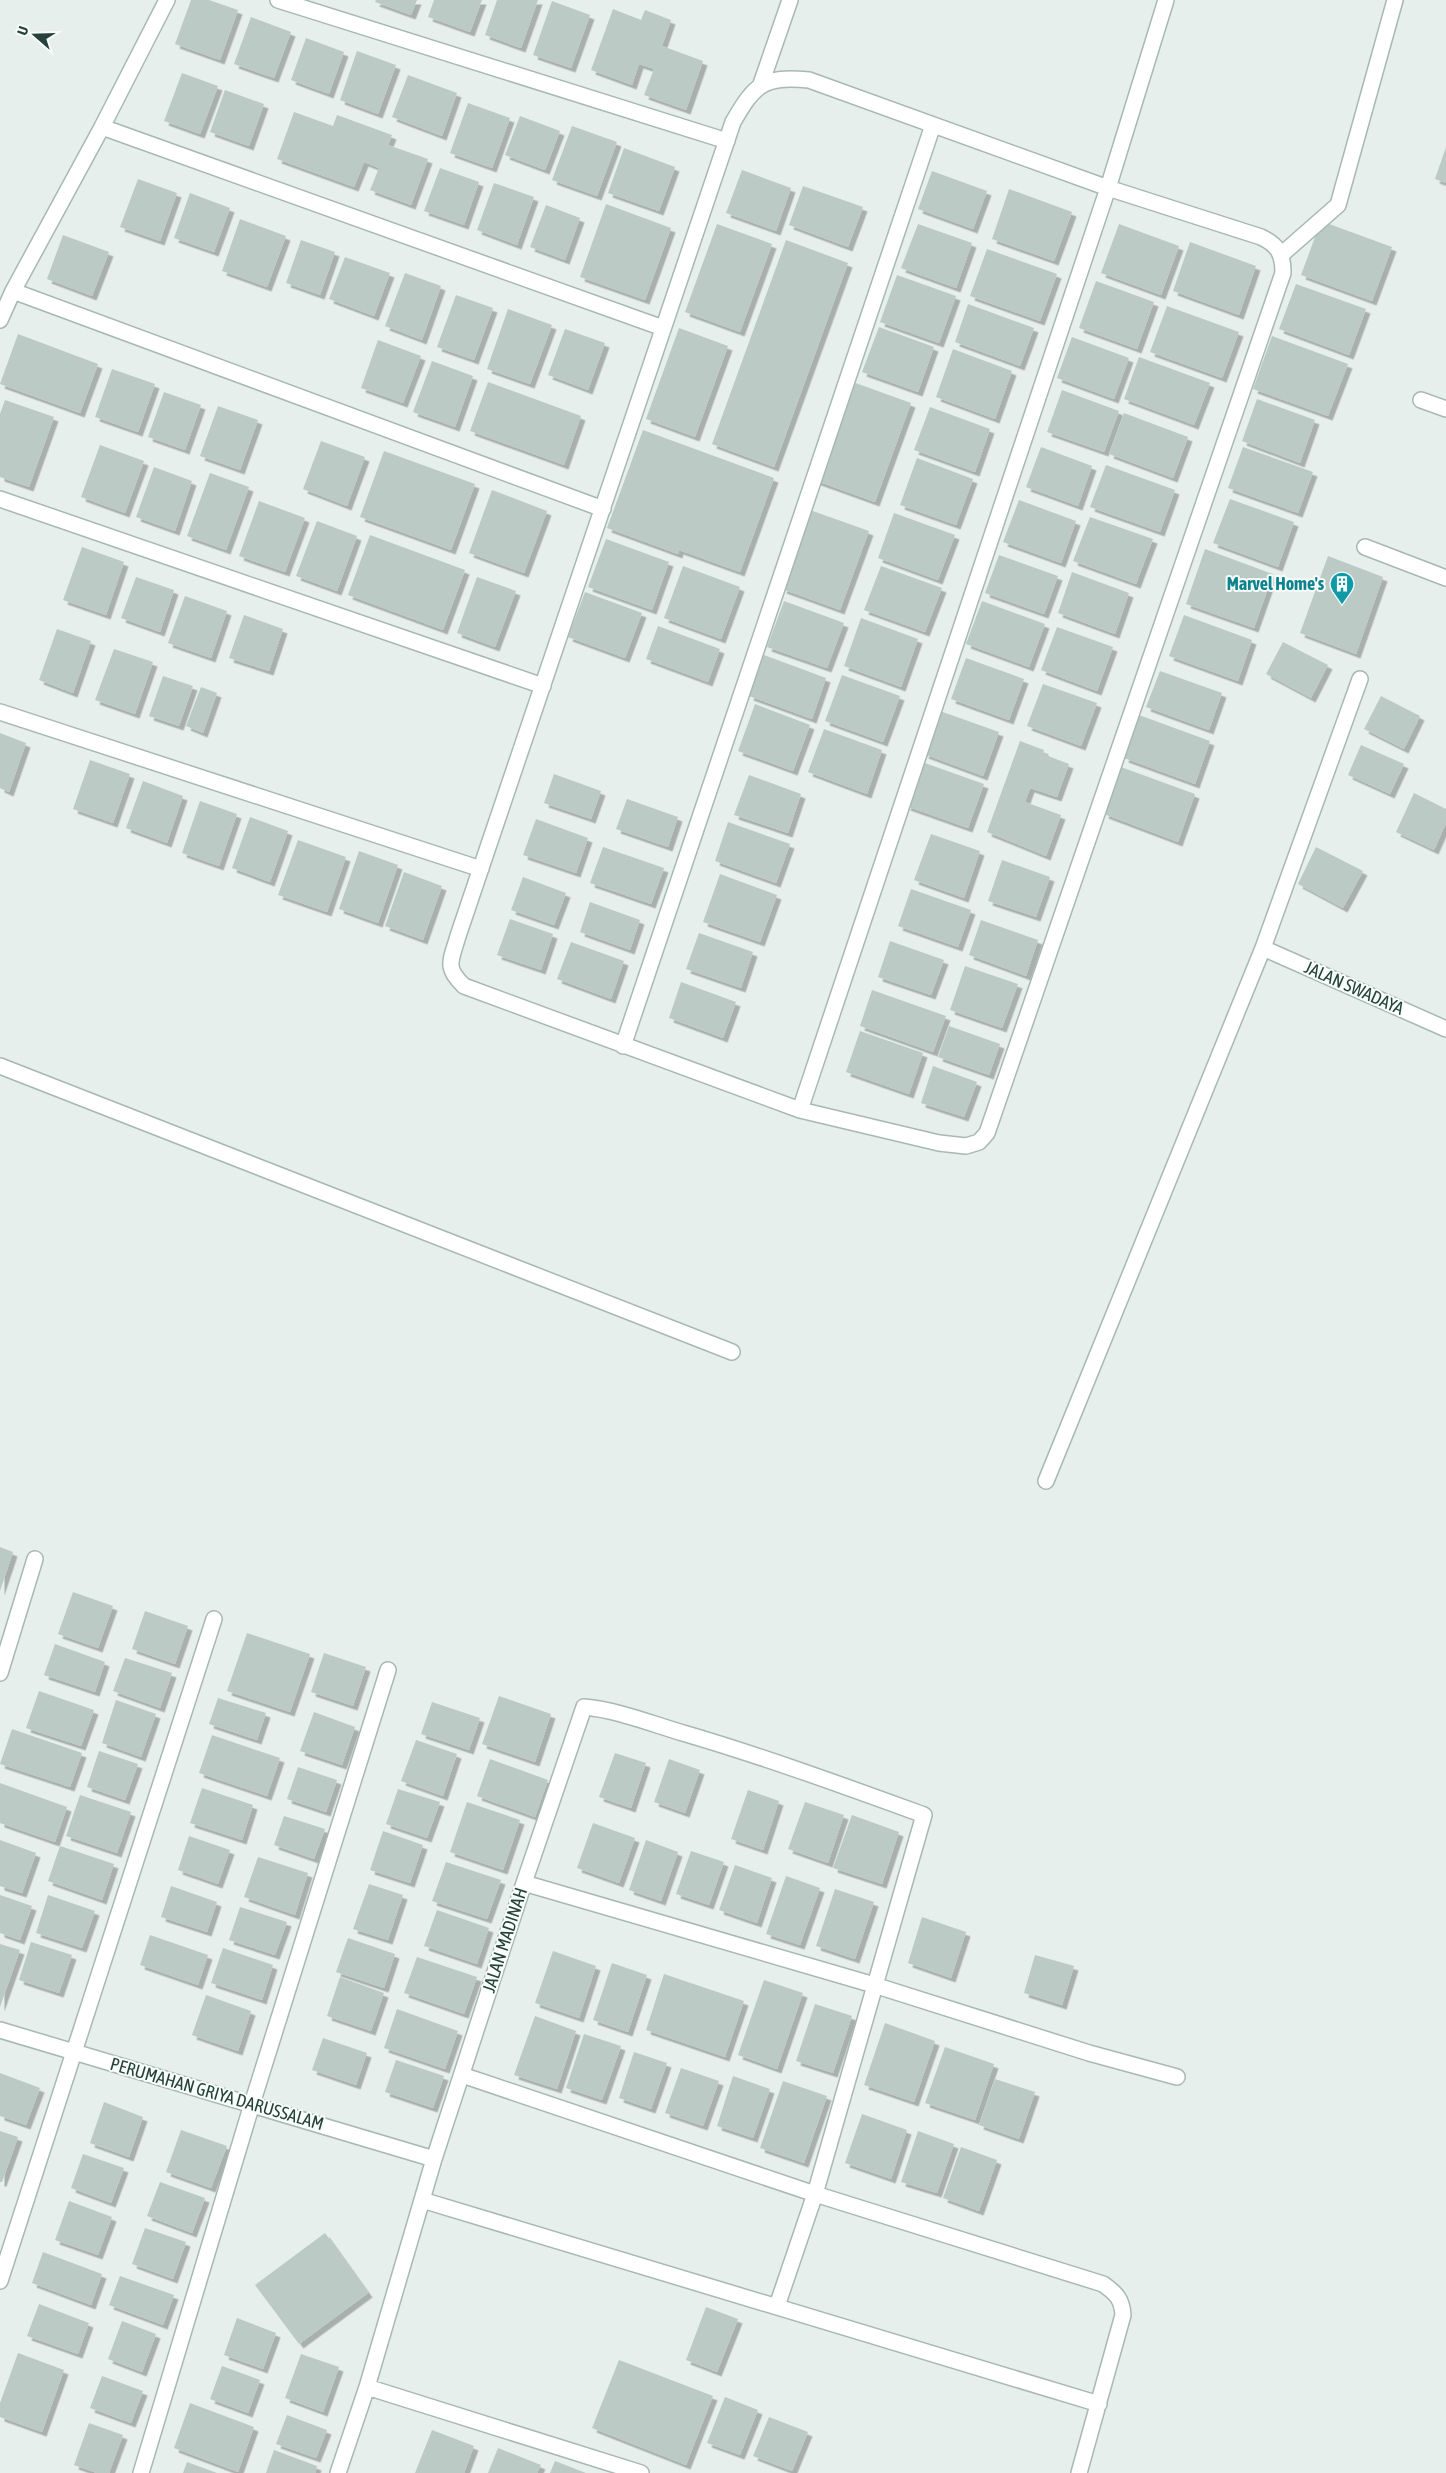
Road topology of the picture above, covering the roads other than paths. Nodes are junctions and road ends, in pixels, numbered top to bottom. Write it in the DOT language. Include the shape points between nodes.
graph roads {
  1 [pos="167,0"];
  2 [pos="278,0"];
  3 [pos="790,0"];
  4 [pos="1166,0"];
  5 [pos="1394,0"];
  6 [pos="761,84"];
  7 [pos="933,125"];
  8 [pos="102,127"];
  9 [pos="727,141"];
  10 [pos="1108,188"];
  11 [pos="1281,255"];
  12 [pos="13,291"];
  13 [pos="0,320"];
  14 [pos="663,328"];
  15 [pos="1421,400"];
  16 [pos="1446,409"];
  17 [pos="0,499"];
  18 [pos="603,509"];
  19 [pos="1365,547"];
  20 [pos="1446,578"];
  21 [pos="1360,679"];
  22 [pos="543,686"];
  23 [pos="0,712"];
  24 [pos="481,869"];
  25 [pos="1263,948"];
  26 [pos="1446,1029"];
  27 [pos="623,1046"];
  28 [pos="0,1066"];
  29 [pos="800,1110"];
  30 [pos="732,1352"];
  31 [pos="1046,1480"];
  32 [pos="35,1559"];
  33 [pos="214,1619"];
  34 [pos="388,1670"];
  35 [pos="0,1673"];
  36 [pos="524,1882"];
  37 [pos="874,1985"];
  38 [pos="0,2030"];
  39 [pos="75,2052"];
  40 [pos="462,2075"];
  41 [pos="1177,2077"];
  42 [pos="252,2104"];
  43 [pos="434,2158"];
  44 [pos="816,2194"];
  45 [pos="422,2200"];
  46 [pos="0,2281"];
  47 [pos="777,2306"];
  48 [pos="367,2386"];
  49 [pos="1099,2404"];
  50 [pos="141,2473"];
  51 [pos="338,2473"];
  52 [pos="641,2473"];
  53 [pos="1079,2473"];
  1 -- 8 [label="street"];
  2 -- 9 [label="street"];
  3 -- 6 [label="street"];
  4 -- 10 [label="street"];
  5 -- 11 [label="street" via="1338,205"];
  6 -- 7 [label="street" via="785,78 808,80"];
  6 -- 9 [label="street" via="747,98 733,122"];
  7 -- 10 [label="street"];
  7 -- 27 [label="street"];
  8 -- 12 [label="street"];
  8 -- 14 [label="street"];
  9 -- 14 [label="street"];
  10 -- 11 [label="street" via="1261,237 1273,243"];
  10 -- 29 [label="street"];
  11 -- 29 [label="street" via="1284,273 987,1132 979,1142 966,1146 948,1144"];
  12 -- 13 [label="street"];
  12 -- 18 [label="street"];
  14 -- 18 [label="street"];
  15 -- 16 [label="street"];
  17 -- 22 [label="street"];
  18 -- 22 [label="street"];
  19 -- 20 [label="street"];
  21 -- 25 [label="street"];
  22 -- 24 [label="street"];
  23 -- 24 [label="street"];
  24 -- 27 [label="street" via="450,965 453,975 464,986"];
  25 -- 26 [label="street, JALAN SWADAYA"];
  25 -- 31 [label="street"];
  27 -- 29 [label="street"];
  28 -- 30 [label="street"];
  32 -- 35 [label="street"];
  33 -- 39 [label="street"];
  34 -- 42 [label="street"];
  36 -- 37 [label="street"];
  36 -- 37 [label="street, JALAN MADINAH" via="584,1707 631,1718 841,1784 924,1815"];
  36 -- 40 [label="street, JALAN MADINAH"];
  37 -- 41 [label="street" via="1089,2053"];
  37 -- 44 [label="street"];
  38 -- 39 [label="street, PERUMAHAN GRIYA DARUSSALAM"];
  39 -- 42 [label="street, PERUMAHAN GRIYA DARUSSALAM"];
  39 -- 46 [label="street"];
  40 -- 43 [label="street, JALAN MADINAH"];
  40 -- 44 [label="street"];
  42 -- 43 [label="street, PERUMAHAN GRIYA DARUSSALAM"];
  42 -- 50 [label="street"];
  43 -- 45 [label="street, JALAN MADINAH"];
  44 -- 47 [label="street"];
  44 -- 49 [label="street" via="1103,2284 1118,2295 1123,2315"];
  45 -- 47 [label="street"];
  45 -- 48 [label="street, JALAN MADINAH"];
  47 -- 49 [label="street"];
  48 -- 51 [label="street, JALAN MADINAH"];
  48 -- 52 [label="street"];
  49 -- 53 [label="street"];
}
